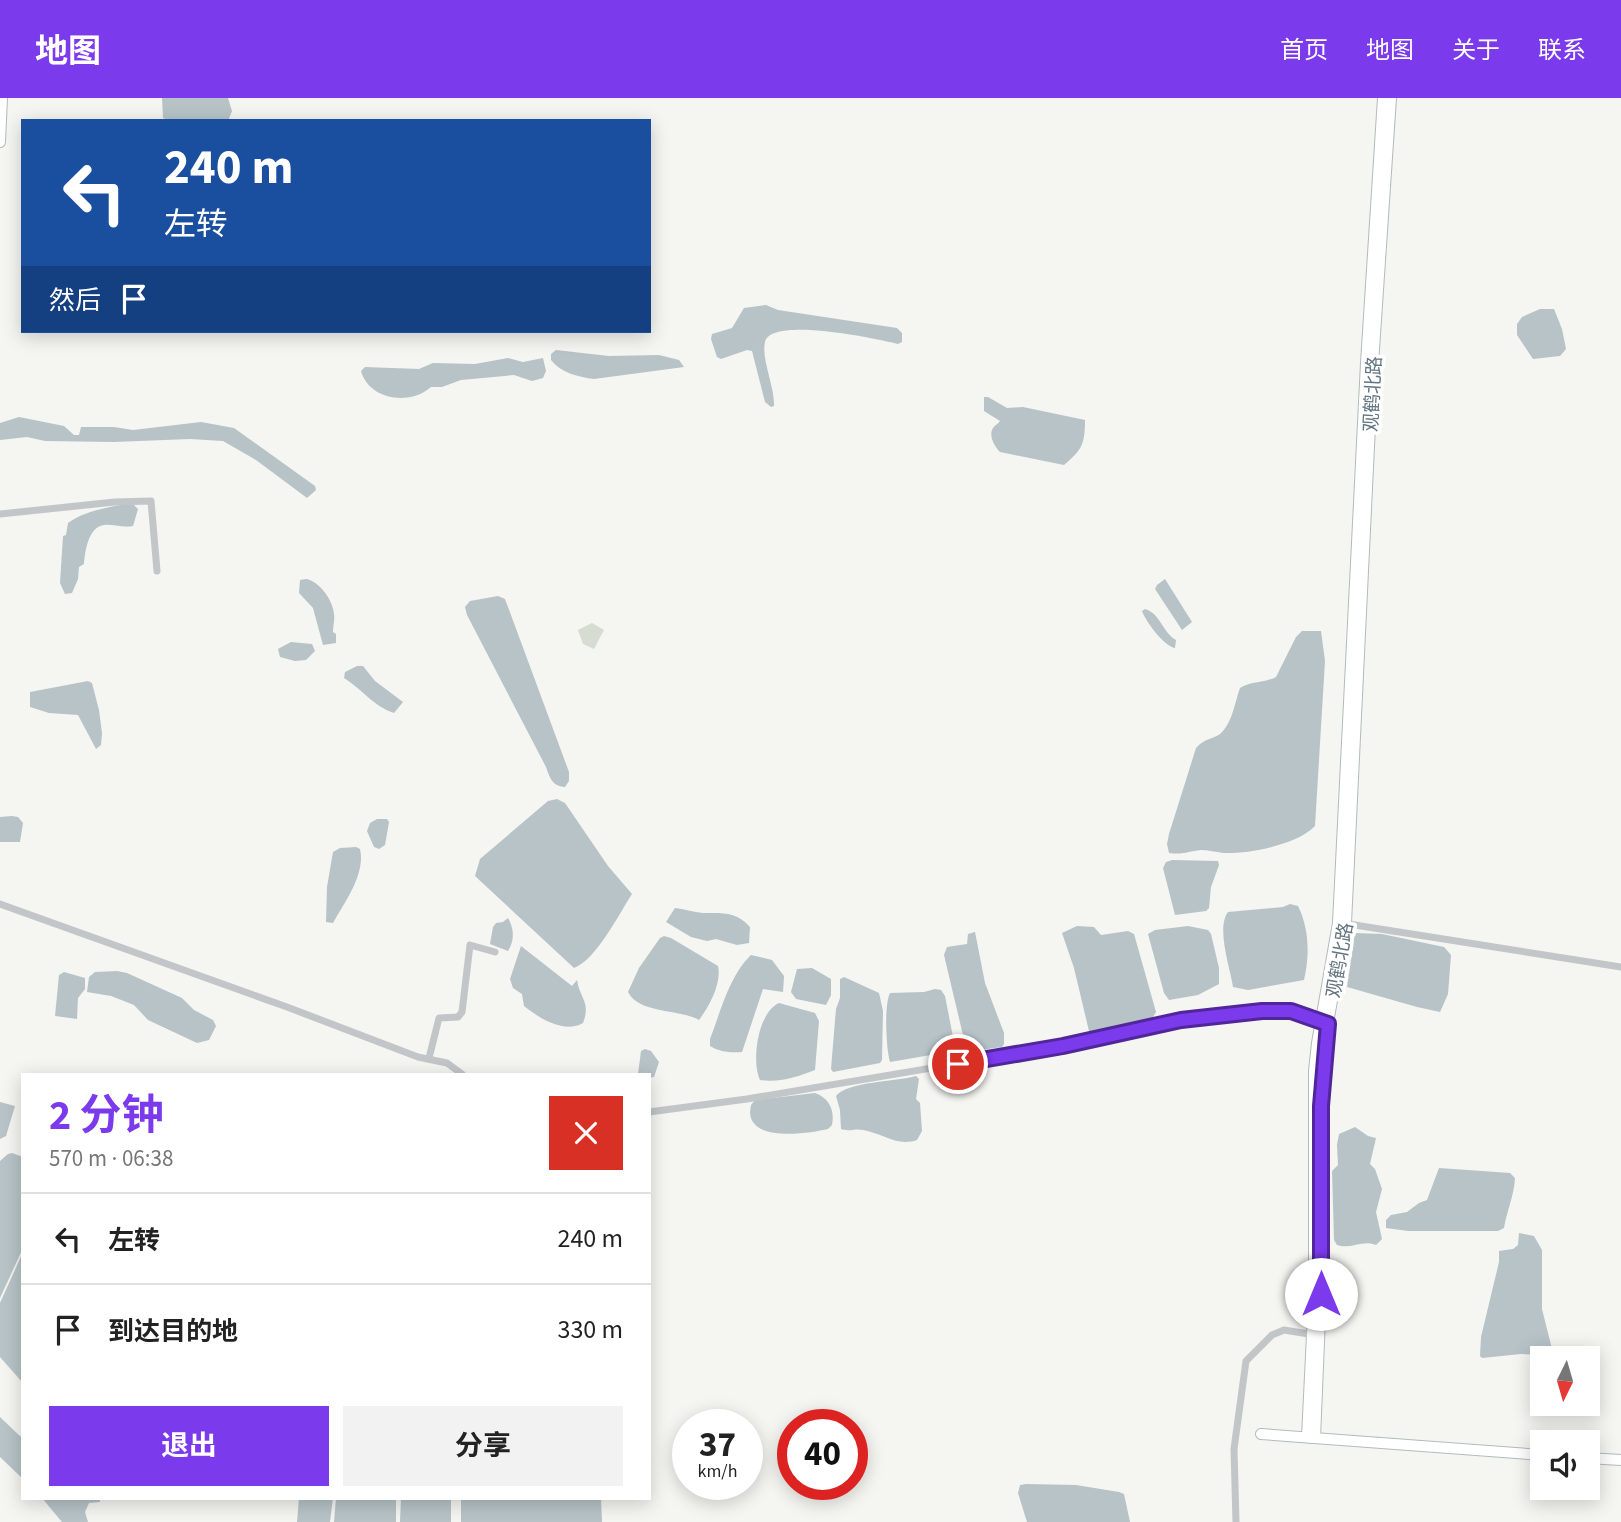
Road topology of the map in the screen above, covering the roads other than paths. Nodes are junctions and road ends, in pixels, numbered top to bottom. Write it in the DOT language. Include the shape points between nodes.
graph roads {
  1 [pos="2,98"];
  2 [pos="1383,98"];
  3 [pos="1391,98"];
  4 [pos="0,142"];
  5 [pos="0,513"];
  6 [pos="157,571"];
  7 [pos="0,905"];
  8 [pos="1342,923"];
  9 [pos="495,952"];
  10 [pos="1621,967"];
  11 [pos="1324,1023"];
  12 [pos="429,1058"];
  13 [pos="462,1073"];
  14 [pos="651,1112"];
  15 [pos="1316,1335"];
  16 [pos="1261,1434"];
  17 [pos="1530,1454"];
  18 [pos="1600,1459"];
  19 [pos="1621,1460"];
  20 [pos="1236,1522"];
  1 -- 4 [label="street"];
  2 -- 8 [label="street, 观鹤北路" via="1366,363"];
  3 -- 8 [label="street, 观鹤北路"];
  5 -- 6 [label="street" via="151,501"];
  7 -- 12 [label="street"];
  8 -- 10 [label="street"];
  8 -- 11 [label="street, 观鹤北路"];
  9 -- 12 [label="street" via="470,945 462,1012 458,1017 439,1018"];
  11 -- 14 [label="street" via="1291,1011 1181,1020 1063,1046"];
  11 -- 15 [label="street, 观鹤北路" via="1313,1106"];
  12 -- 13 [label="street"];
  15 -- 15 [label="street, 观鹤北路" via="1307,1437 1315,1437"];
  15 -- 20 [label="street" via="1284,1330 1272,1335 1246,1361 1234,1449"];
  16 -- 17 [label="street"];
  18 -- 19 [label="street"];
}
